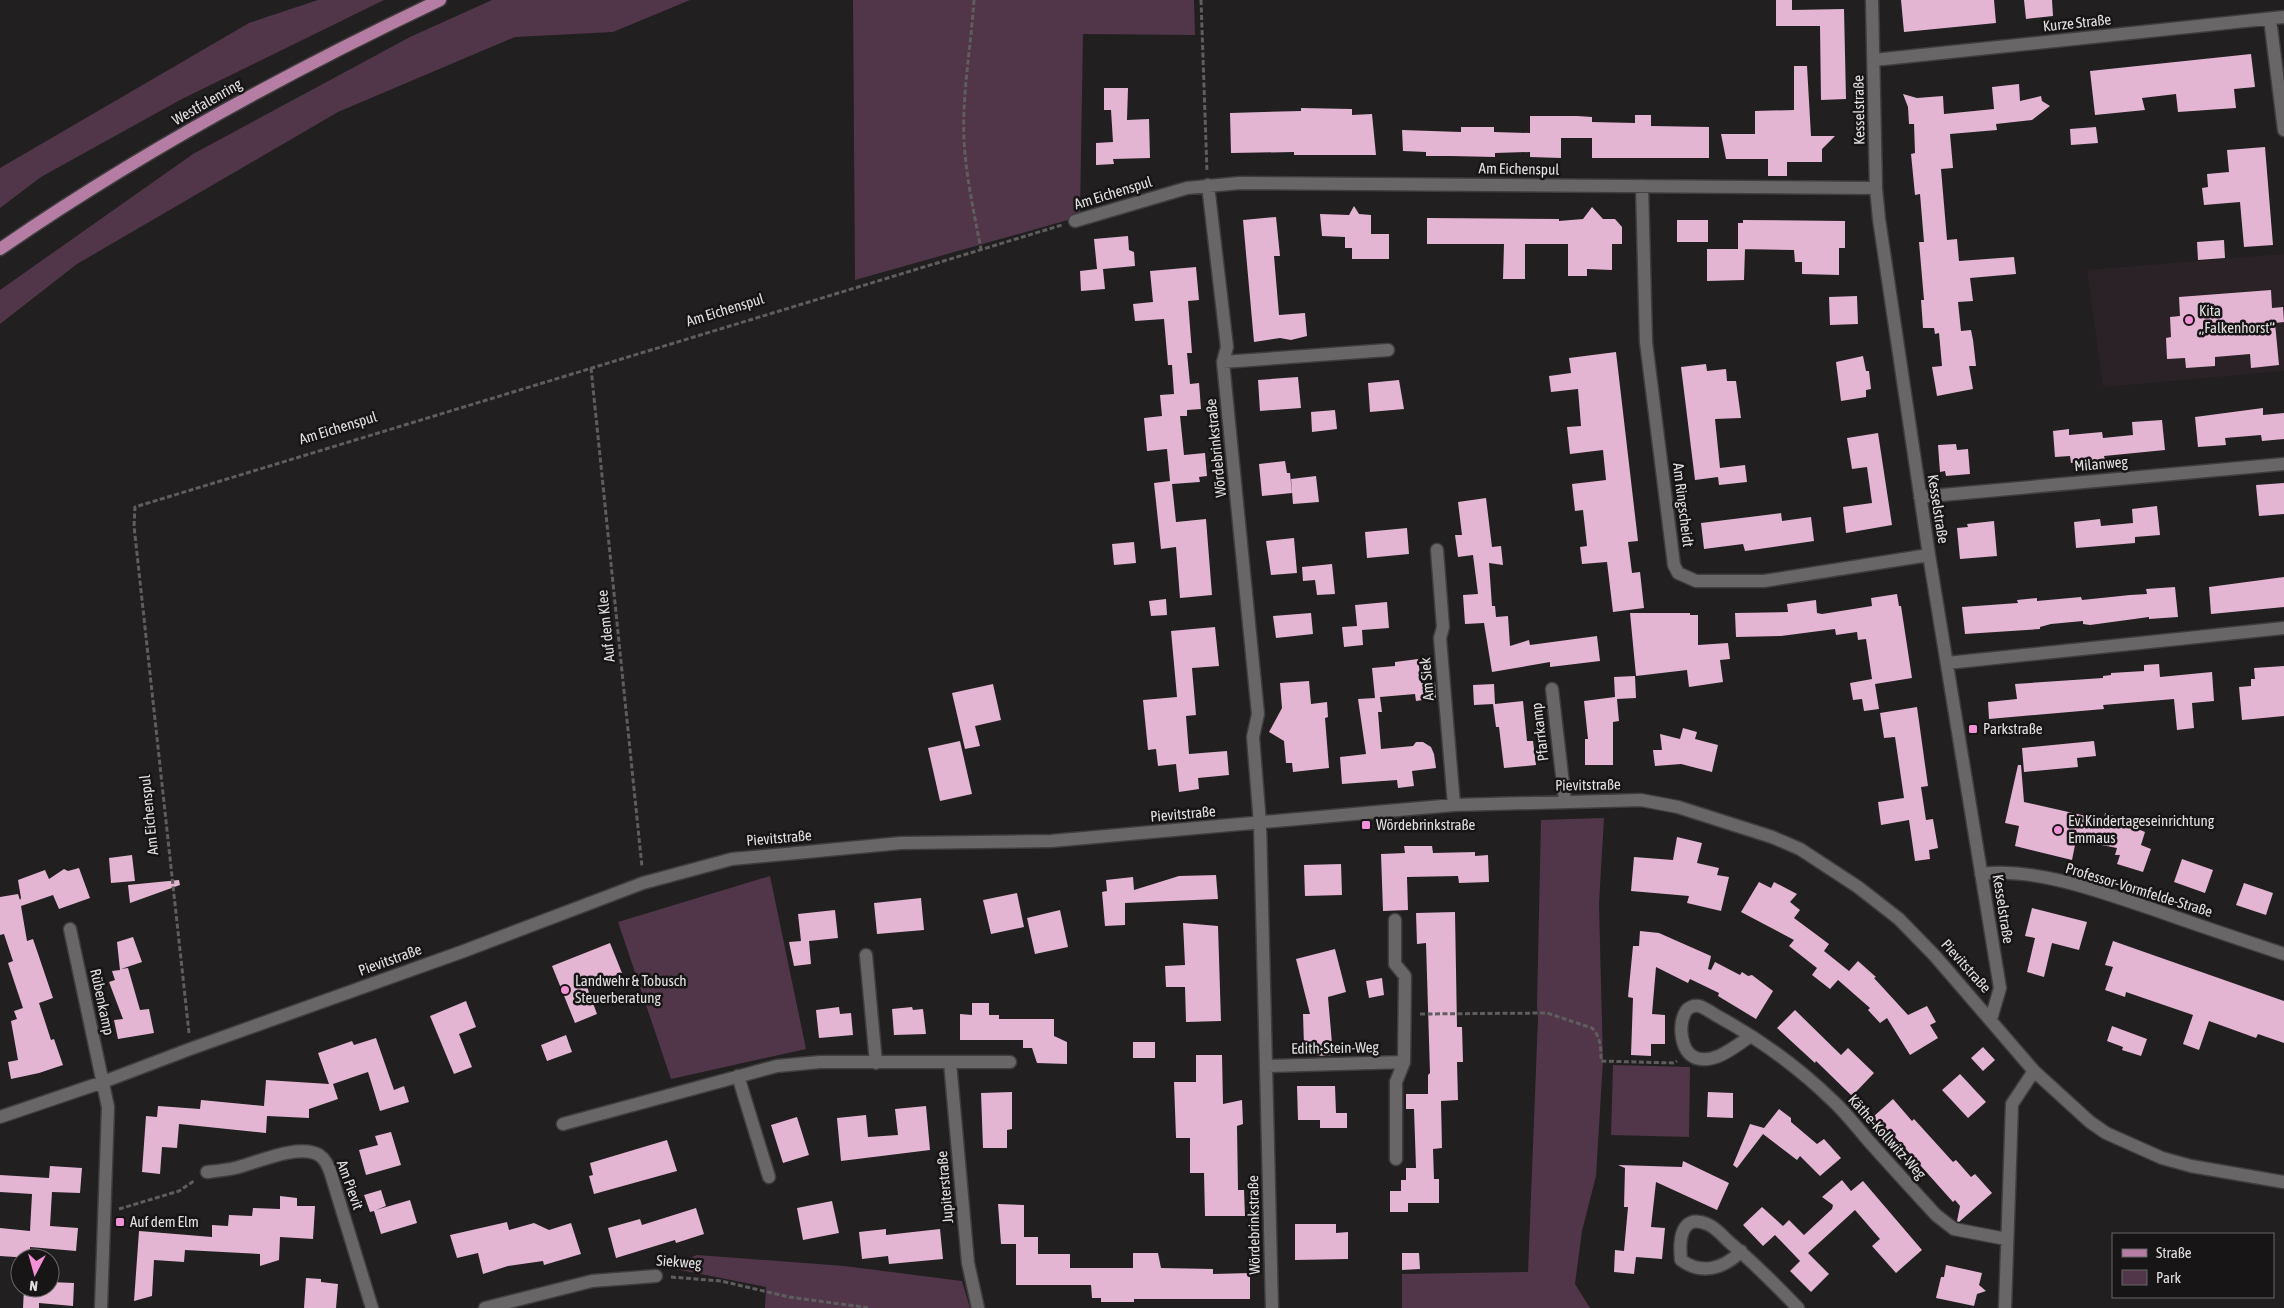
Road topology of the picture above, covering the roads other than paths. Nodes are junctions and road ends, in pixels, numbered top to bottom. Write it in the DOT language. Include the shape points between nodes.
graph roads {
  1 [pos="440,0"];
  2 [pos="1872,0"];
  3 [pos="2284,17"];
  4 [pos="2270,19"];
  5 [pos="1874,60"];
  6 [pos="2284,130"];
  7 [pos="1208,185"];
  8 [pos="1642,186"];
  9 [pos="1876,188"];
  10 [pos="1075,221"];
  11 [pos="0,249"];
  12 [pos="1388,350"];
  13 [pos="1223,362"];
  14 [pos="2284,464"];
  15 [pos="1920,496"];
  16 [pos="1437,550"];
  17 [pos="1929,555"];
  18 [pos="2284,628"];
  19 [pos="1947,662"];
  20 [pos="1552,689"];
  21 [pos="1565,801"];
  22 [pos="1454,805"];
  23 [pos="1260,824"];
  24 [pos="1981,874"];
  25 [pos="1395,920"];
  26 [pos="70,929"];
  27 [pos="2284,954"];
  28 [pos="866,955"];
  29 [pos="1991,1019"];
  30 [pos="1750,1036"];
  31 [pos="950,1062"];
  32 [pos="1010,1062"];
  33 [pos="1404,1062"];
  34 [pos="876,1064"];
  35 [pos="1267,1066"];
  36 [pos="2034,1071"];
  37 [pos="738,1076"];
  38 [pos="103,1082"];
  39 [pos="0,1117"];
  40 [pos="563,1124"];
  41 [pos="1396,1159"];
  42 [pos="207,1172"];
  43 [pos="769,1177"];
  44 [pos="2284,1182"];
  45 [pos="2006,1239"];
  46 [pos="1741,1251"];
  47 [pos="656,1276"];
  48 [pos="100,1308"];
  49 [pos="372,1308"];
  50 [pos="485,1308"];
  51 [pos="978,1308"];
  52 [pos="1272,1308"];
  53 [pos="1798,1308"];
  54 [pos="2005,1308"];
  1 -- 11 [label="main road, Westfalenring" via="217,113"];
  2 -- 5 [label="street, Kesselstraße"];
  3 -- 4 [label="street, Kurze Straße"];
  4 -- 5 [label="street, Kurze Straße"];
  4 -- 6 [label="street"];
  5 -- 9 [label="street, Kesselstraße"];
  7 -- 8 [label="street, Am Eichenspul"];
  7 -- 10 [label="street, Am Eichenspul" via="1187,188"];
  7 -- 13 [label="street, Wördebrinkstraße" via="1227,347"];
  8 -- 9 [label="street, Am Eichenspul"];
  8 -- 17 [label="street, Am Ringscheidt" via="1646,342 1674,565 1678,573 1696,580 1764,580"];
  9 -- 15 [label="street, Kesselstraße"];
  12 -- 13 [label="street"];
  13 -- 23 [label="street, Wördebrinkstraße" via="1258,714 1253,737"];
  14 -- 15 [label="street, Milanweg"];
  15 -- 17 [label="street, Kesselstraße"];
  16 -- 22 [label="street, Am Siek" via="1443,627 1440,638"];
  17 -- 19 [label="street, Kesselstraße"];
  18 -- 19 [label="street"];
  19 -- 24 [label="street, Kesselstraße"];
  20 -- 21 [label="street, Pfarrkamp"];
  21 -- 22 [label="street, Pievitstraße"];
  21 -- 29 [label="street, Pievitstraße" via="1641,800 1678,807 1800,848 1858,887 1899,920 1936,956"];
  22 -- 23 [label="street, Pievitstraße"];
  23 -- 35 [label="street, Wördebrinkstraße"];
  23 -- 38 [label="street, Pievitstraße" via="1051,841 901,843 732,859 643,883 464,952"];
  24 -- 27 [label="street, Professor-Vormfelde-Straße" via="2024,874 2072,884"];
  24 -- 29 [label="street, Kesselstraße" via="2000,988"];
  25 -- 33 [label="street" via="1395,964 1405,976"];
  26 -- 38 [label="street, Rübenkamp"];
  28 -- 34 [label="street"];
  29 -- 36 [label="street, Pievitstraße"];
  30 -- 30 [label="street, Käthe-Kollwitz-Weg" via="1699,1006 1686,1011 1683,1044 1695,1057 1707,1060 1719,1056"];
  30 -- 45 [label="street, Käthe-Kollwitz-Weg" via="1832,1100 1936,1215 1954,1229"];
  31 -- 32 [label="street"];
  31 -- 34 [label="street"];
  31 -- 51 [label="street, Jupiterstraße" via="968,1263"];
  33 -- 35 [label="street, Edith-Stein-Weg"];
  33 -- 41 [label="street" via="1396,1082"];
  34 -- 37 [label="street" via="777,1066"];
  35 -- 52 [label="street, Wördebrinkstraße"];
  36 -- 44 [label="street, Pievitstraße" via="2090,1122 2134,1147 2191,1166"];
  36 -- 45 [label="street" via="2012,1104"];
  37 -- 40 [label="street"];
  37 -- 43 [label="street"];
  38 -- 39 [label="street, Pievitstraße"];
  38 -- 48 [label="street" via="108,1107"];
  42 -- 49 [label="street, Am Pievit" via="294,1152 318,1155 326,1161"];
  45 -- 54 [label="street"];
  46 -- 46 [label="street" via="1709,1224 1698,1221 1688,1225 1679,1242 1681,1260 1691,1268 1731,1262"];
  46 -- 53 [label="street"];
  47 -- 50 [label="street, Siekweg" via="592,1280"];
}
